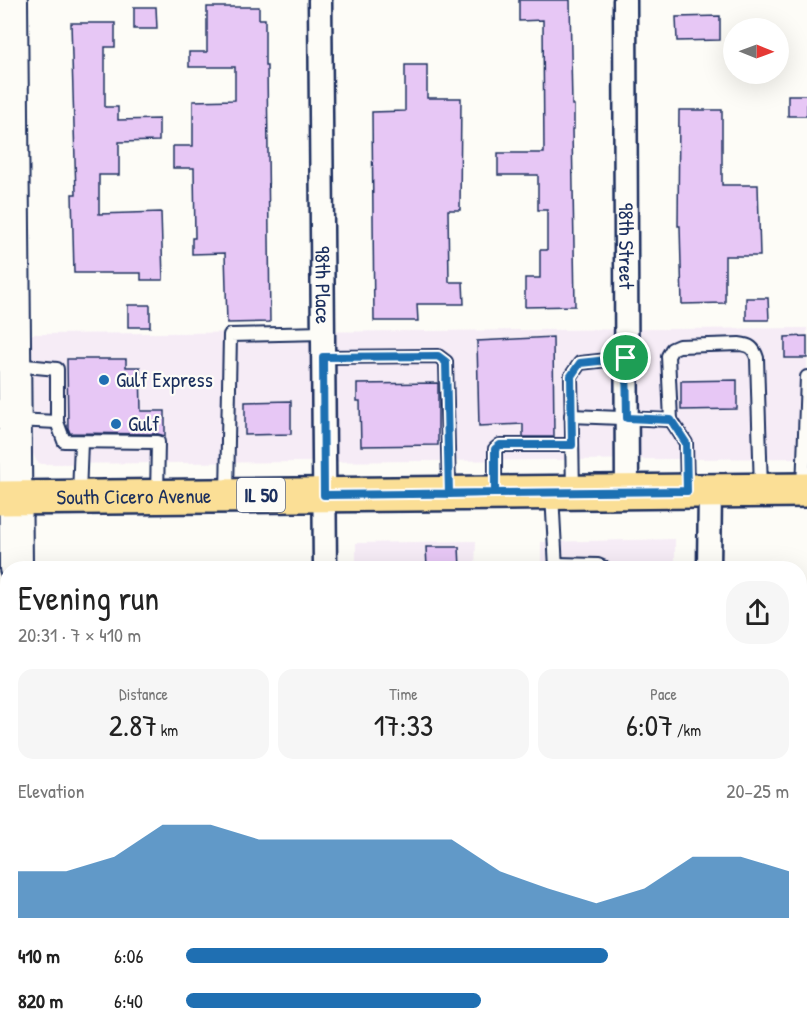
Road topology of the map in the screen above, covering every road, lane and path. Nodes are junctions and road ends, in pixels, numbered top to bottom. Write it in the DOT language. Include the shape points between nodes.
graph roads {
  1 [pos="11,0"];
  2 [pos="320,0"];
  3 [pos="625,0"];
  4 [pos="323,333"];
  5 [pos="323,357"];
  6 [pos="626,358"];
  7 [pos="14,365"];
  8 [pos="807,377"];
  9 [pos="571,416"];
  10 [pos="627,418"];
  11 [pos="7,420"];
  12 [pos="671,420"];
  13 [pos="57,422"];
  14 [pos="81,442"];
  15 [pos="572,445"];
  16 [pos="761,490"];
  17 [pos="805,490"];
  18 [pos="698,491"];
  19 [pos="562,492"];
  20 [pos="627,492"];
  21 [pos="495,493"];
  22 [pos="449,494"];
  23 [pos="324,495"];
  24 [pos="157,496"];
  25 [pos="227,496"];
  26 [pos="79,497"];
  27 [pos="7,498"];
  28 [pos="15,561"];
  29 [pos="325,561"];
  30 [pos="556,561"];
  31 [pos="708,561"];
  1 -- 7 [label="street"];
  2 -- 4 [label="street, 98th Place"];
  3 -- 6 [label="street, 98th Street"];
  4 -- 5 [label="street, 98th Place"];
  4 -- 25 [label="lane" via="230,335"];
  5 -- 22 [label="lane" via="438,356 446,362"];
  5 -- 23 [label="street, 98th Place"];
  6 -- 9 [label="lane" via="580,363 571,376"];
  6 -- 10 [label="street, 98th Street"];
  7 -- 11 [label="street"];
  7 -- 13 [label="lane" via="57,369"];
  8 -- 17 [label="lane"];
  9 -- 10 [label="lane"];
  9 -- 15 [label="lane"];
  10 -- 12 [label="lane"];
  10 -- 20 [label="street, 98th Street"];
  11 -- 13 [label="lane"];
  11 -- 27 [label="street"];
  12 -- 16 [label="lane" via="668,356 672,349 748,345 757,358"];
  12 -- 18 [label="lane" via="686,443"];
  13 -- 14 [label="lane" via="64,441"];
  14 -- 24 [label="lane" via="158,442"];
  14 -- 26 [label="lane"];
  15 -- 19 [label="lane"];
  15 -- 21 [label="lane" via="500,445 495,449"];
  16 -- 17 [label="main road, South Cicero Avenue / IL 50"];
  16 -- 18 [label="main road, South Cicero Avenue / IL 50"];
  18 -- 20 [label="main road, South Cicero Avenue / IL 50"];
  18 -- 31 [label="street"];
  19 -- 20 [label="main road, South Cicero Avenue / IL 50"];
  19 -- 21 [label="main road, South Cicero Avenue / IL 50"];
  19 -- 30 [label="lane"];
  21 -- 22 [label="main road, South Cicero Avenue / IL 50"];
  22 -- 23 [label="main road, South Cicero Avenue / IL 50"];
  23 -- 25 [label="main road, South Cicero Avenue / IL 50"];
  23 -- 29 [label="street, 98th Place"];
  24 -- 25 [label="main road, South Cicero Avenue / IL 50"];
  24 -- 26 [label="main road, South Cicero Avenue / IL 50"];
  26 -- 27 [label="main road, South Cicero Avenue / IL 50"];
  27 -- 28 [label="street"];
}
